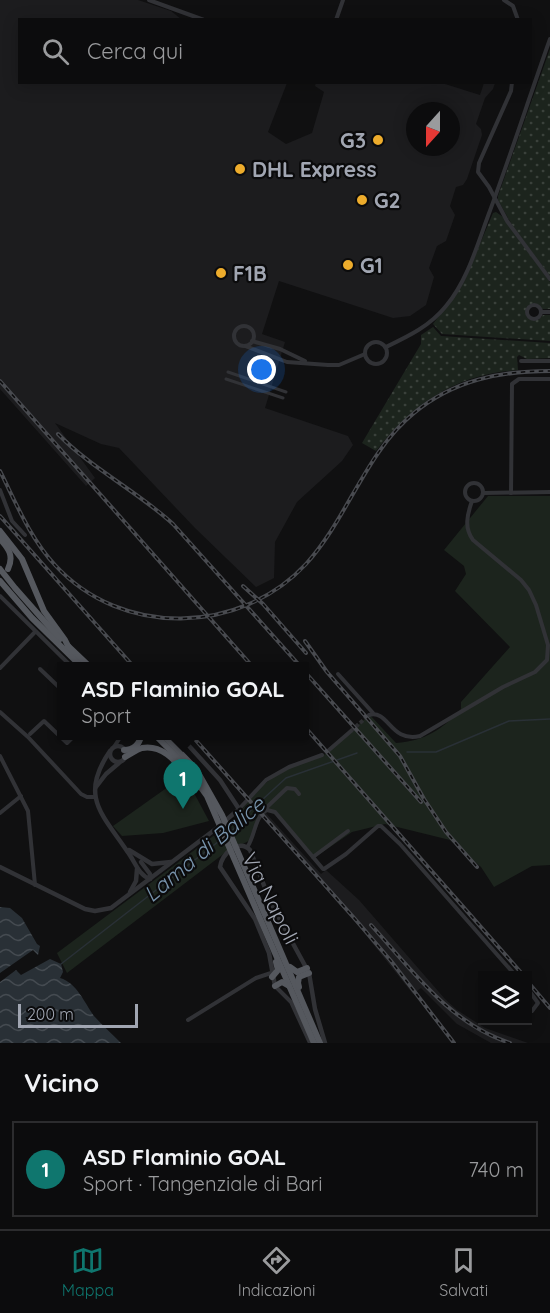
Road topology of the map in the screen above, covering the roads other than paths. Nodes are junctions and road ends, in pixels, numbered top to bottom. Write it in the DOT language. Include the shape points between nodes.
graph roads {
  1 [pos="149,0"];
  2 [pos="343,0"];
  3 [pos="504,0"];
  4 [pos="198,18"];
  5 [pos="337,18"];
  6 [pos="517,18"];
  7 [pos="550,39"];
  8 [pos="512,84"];
  9 [pos="494,199"];
  10 [pos="550,279"];
  11 [pos="541,312"];
  12 [pos="550,312"];
  13 [pos="252,341"];
  14 [pos="245,346"];
  15 [pos="386,347"];
  16 [pos="365,354"];
  17 [pos="521,361"];
  18 [pos="550,361"];
  19 [pos="309,362"];
  20 [pos="228,372"];
  21 [pos="226,379"];
  22 [pos="550,379"];
  23 [pos="286,392"];
  24 [pos="284,398"];
  25 [pos="0,490"];
  26 [pos="550,492"];
  27 [pos="483,493"];
  28 [pos="511,493"];
  29 [pos="472,501"];
  30 [pos="0,531"];
  31 [pos="25,535"];
  32 [pos="0,539"];
  33 [pos="0,569"];
  34 [pos="8,569"];
  35 [pos="0,583"];
  36 [pos="0,596"];
  37 [pos="35,632"];
  38 [pos="69,648"];
  39 [pos="67,662"];
  40 [pos="77,662"];
  41 [pos="85,662"];
  42 [pos="0,668"];
  43 [pos="40,669"];
  44 [pos="338,674"];
  45 [pos="57,685"];
  46 [pos="0,712"];
  47 [pos="351,731"];
  48 [pos="57,733"];
  49 [pos="30,734"];
  50 [pos="118,740"];
  51 [pos="122,740"];
  52 [pos="139,740"];
  53 [pos="161,740"];
  54 [pos="169,740"];
  55 [pos="184,740"];
  56 [pos="112,749"];
  57 [pos="329,750"];
  58 [pos="124,751"];
  59 [pos="322,755"];
  60 [pos="0,756"];
  61 [pos="119,762"];
  62 [pos="5,765"];
  63 [pos="0,771"];
  64 [pos="96,787"];
  65 [pos="201,788"];
  66 [pos="299,794"];
  67 [pos="21,796"];
  68 [pos="95,797"];
  69 [pos="239,809"];
  70 [pos="267,810"];
  71 [pos="0,813"];
  72 [pos="348,831"];
  73 [pos="124,846"];
  74 [pos="248,846"];
  75 [pos="235,853"];
  76 [pos="138,857"];
  77 [pos="313,857"];
  78 [pos="173,861"];
  79 [pos="136,866"];
  80 [pos="0,867"];
  81 [pos="150,879"];
  82 [pos="35,885"];
  83 [pos="129,895"];
  84 [pos="273,947"];
  85 [pos="286,964"];
  86 [pos="308,970"];
  87 [pos="512,971"];
  88 [pos="272,975"];
  89 [pos="275,986"];
  90 [pos="289,986"];
  91 [pos="532,994"];
  92 [pos="304,1005"];
  93 [pos="532,1011"];
  94 [pos="188,1020"];
  95 [pos="311,1043"];
  96 [pos="320,1043"];
  97 [pos="325,1043"];
  1 -- 4 [label="street"];
  2 -- 5 [label="street"];
  3 -- 6 [label="street" via="513,6"];
  7 -- 9 [label="street"];
  8 -- 9 [label="street" via="479,163 478,172"];
  9 -- 10 [label="street"];
  9 -- 15 [label="street" via="462,280 446,306 421,330"];
  11 -- 12 [label="street"];
  13 -- 14 [label="street"];
  13 -- 14 [label="street" via="251,329 238,328 236,341"];
  13 -- 19 [label="street"];
  14 -- 19 [label="street" via="287,362"];
  15 -- 16 [label="street" via="373,342"];
  15 -- 16 [label="street" via="387,358 379,364 371,363"];
  16 -- 19 [label="street" via="339,365"];
  17 -- 18 [label="street"];
  20 -- 23 [label="street"];
  21 -- 24 [label="street"];
  22 -- 28 [label="street" via="516,380 510,388"];
  25 -- 31 [label="street" via="12,521"];
  26 -- 28 [label="street"];
  27 -- 28 [label="street"];
  27 -- 29 [label="street" via="480,500"];
  27 -- 29 [label="street" via="480,485 471,484 465,491"];
  29 -- 44 [label="street" via="468,534 529,590 548,645 547,660 535,672 413,738 397,733 380,715 371,714"];
  30 -- 38 [label="highway" via="22,559 44,611"];
  32 -- 34 [label="highway" via="10,555"];
  33 -- 38 [label="highway"];
  35 -- 40 [label="highway"];
  36 -- 37 [label="street"];
  37 -- 39 [label="street"];
  37 -- 42 [label="street"];
  38 -- 41 [label="highway"];
  43 -- 45 [label="street"];
  46 -- 68 [label="street" via="28,736 81,794"];
  47 -- 57 [label="street"];
  48 -- 49 [label="street" via="44,721"];
  50 -- 56 [label="street"];
  51 -- 58 [label="street"];
  52 -- 58 [label="highway" via="133,749"];
  53 -- 65 [label="highway"];
  54 -- 75 [label="highway" via="196,769 222,815"];
  55 -- 69 [label="street" via="220,780"];
  56 -- 58 [label="street"];
  56 -- 61 [label="street" via="111,758"];
  56 -- 64 [label="street" via="99,772"];
  58 -- 61 [label="street"];
  58 -- 65 [label="highway" via="143,748 163,752"];
  59 -- 69 [label="street" via="266,780"];
  60 -- 62 [label="street"];
  61 -- 64 [label="street"];
  62 -- 63 [label="street"];
  62 -- 67 [label="street"];
  64 -- 68 [label="street"];
  65 -- 75 [label="highway"];
  66 -- 70 [label="street" via="287,788"];
  67 -- 71 [label="street"];
  67 -- 82 [label="street" via="27,811"];
  68 -- 73 [label="street" via="105,822"];
  69 -- 78 [label="street"];
  70 -- 74 [label="street" via="259,817"];
  70 -- 77 [label="street" via="274,812"];
  72 -- 77 [label="street"];
  73 -- 76 [label="street"];
  73 -- 79 [label="street"];
  74 -- 86 [label="street, Via Napoli" via="271,903"];
  74 -- 88 [label="street, Via Napoli" via="234,848 222,859 220,867 252,913 269,953"];
  75 -- 84 [label="highway"];
  75 -- 85 [label="highway"];
  76 -- 78 [label="street" via="152,864"];
  76 -- 81 [label="street"];
  77 -- 87 [label="street" via="324,870 381,826"];
  78 -- 81 [label="street"];
  79 -- 81 [label="street"];
  79 -- 83 [label="street" via="138,873"];
  80 -- 82 [label="street"];
  81 -- 83 [label="street"];
  82 -- 83 [label="street" via="95,911 111,909"];
  84 -- 88 [label="highway" via="278,968"];
  84 -- 90 [label="highway"];
  85 -- 86 [label="highway" via="297,972"];
  85 -- 92 [label="highway"];
  86 -- 92 [label="highway" via="298,980"];
  86 -- 97 [label="street, Via Napoli"];
  88 -- 89 [label="street, Via Napoli"];
  88 -- 94 [label="street" via="255,978"];
  89 -- 90 [label="highway" via="282,982"];
  89 -- 95 [label="street" via="291,1002"];
  90 -- 95 [label="highway"];
  91 -- 93 [label="street" via="538,1003"];
  92 -- 96 [label="highway"];
}
